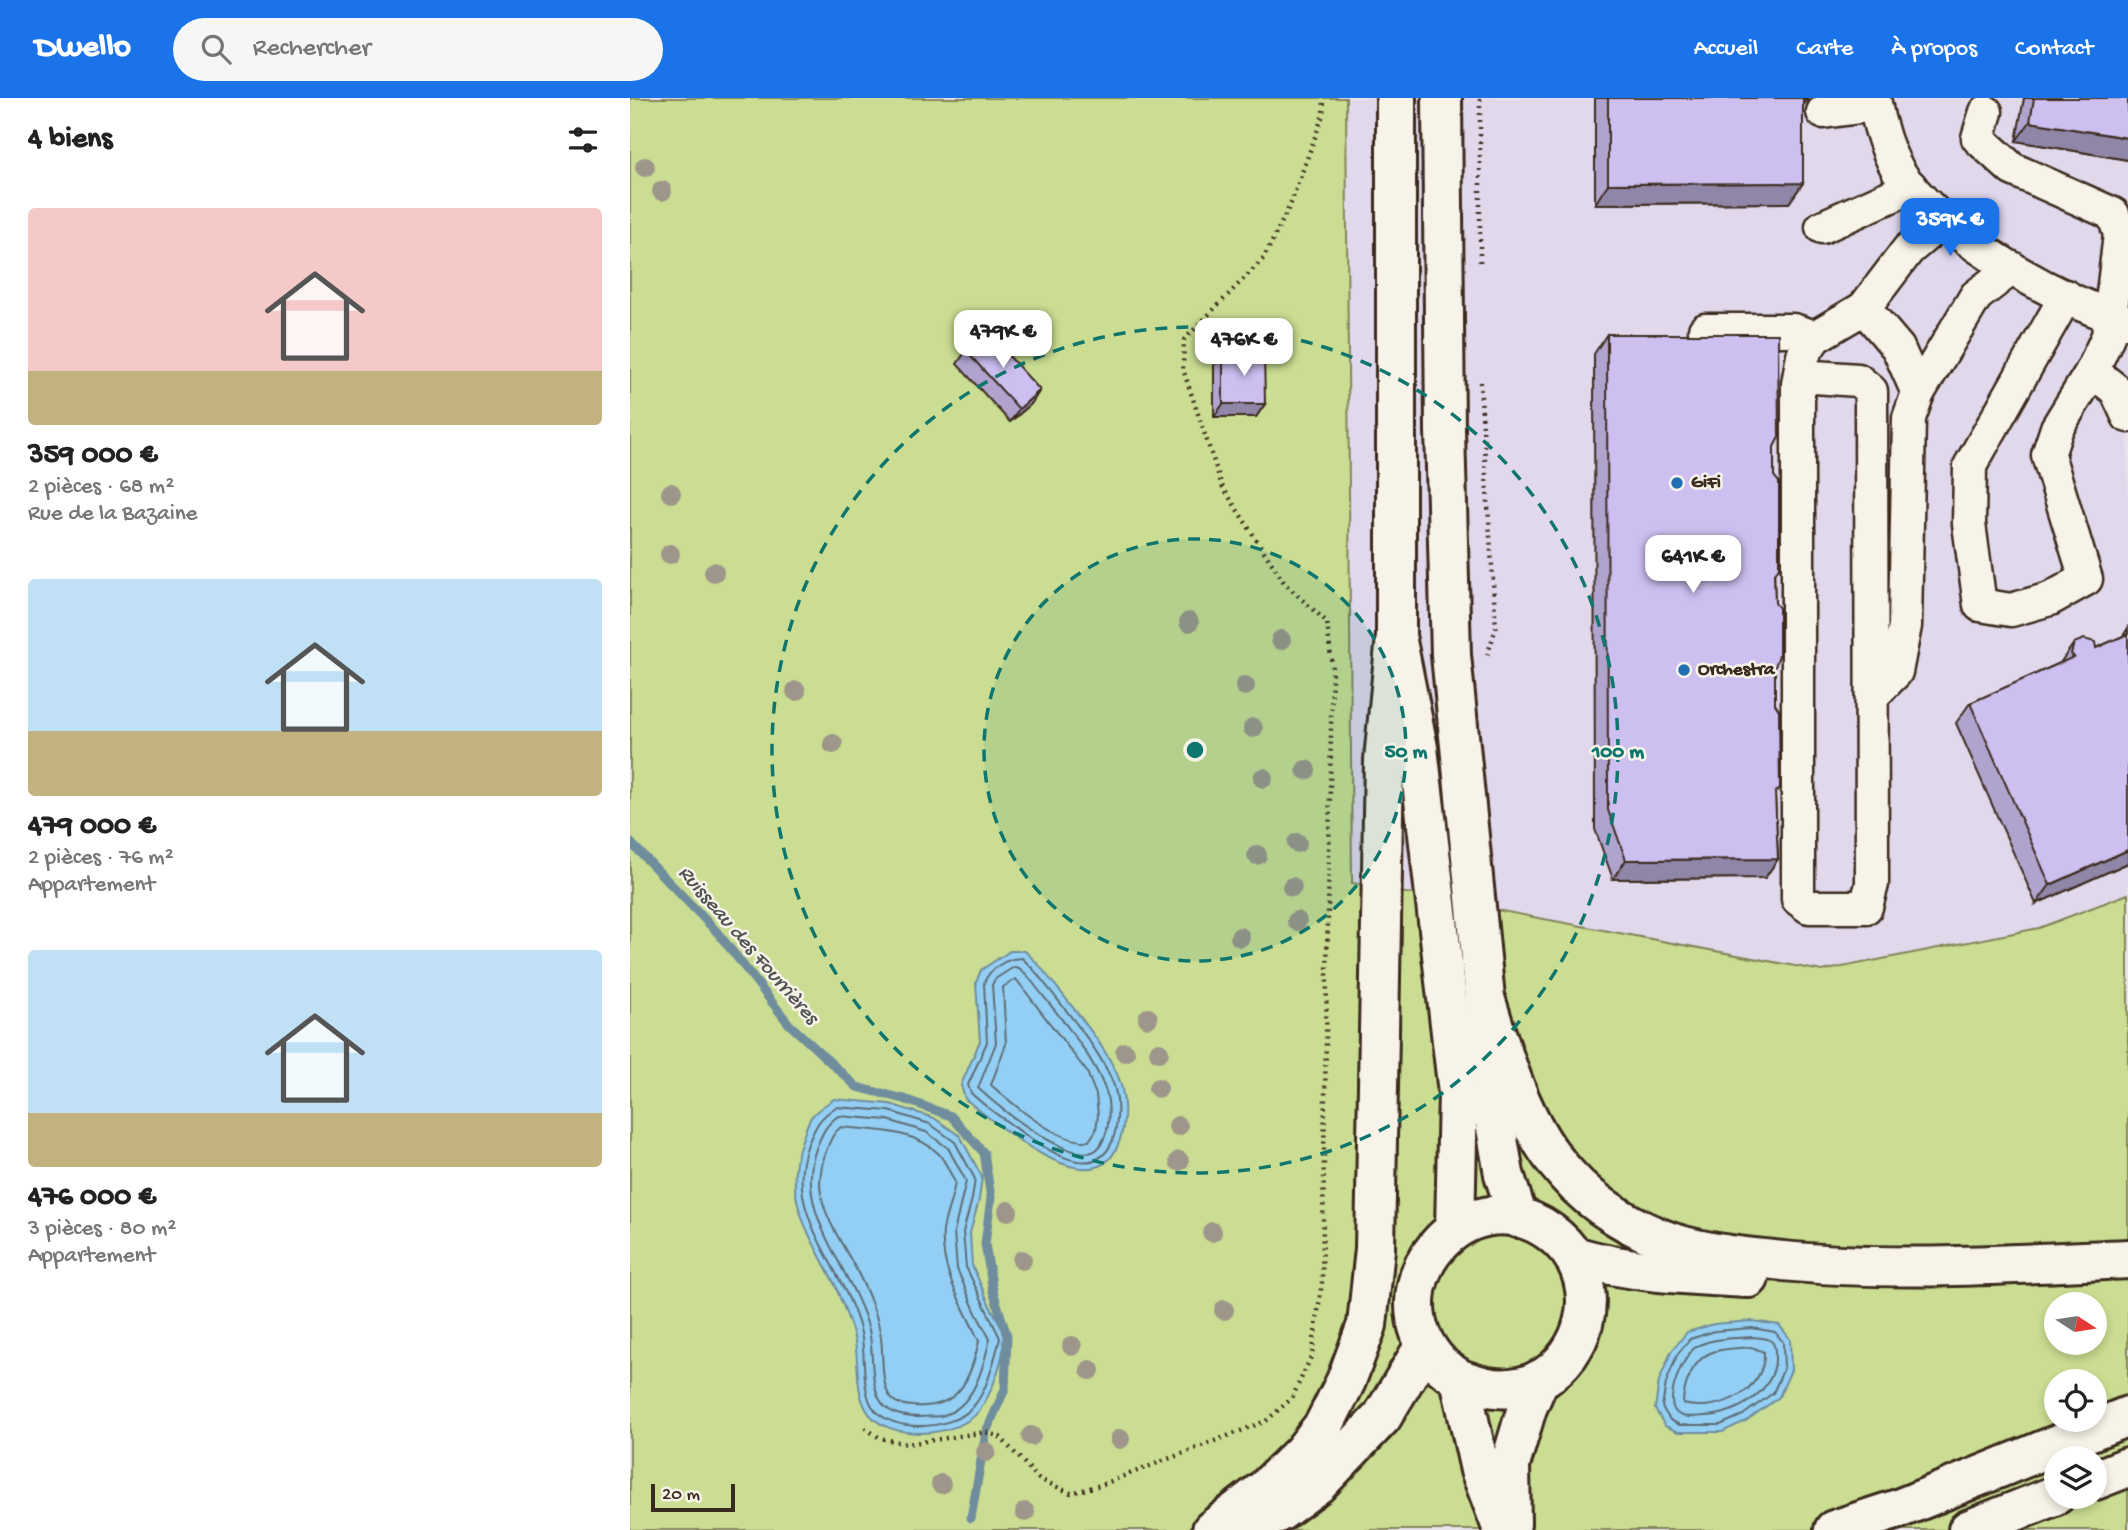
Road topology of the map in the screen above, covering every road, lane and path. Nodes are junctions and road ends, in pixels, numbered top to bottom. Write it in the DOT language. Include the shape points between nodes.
graph roads {
  1 [pos="1324,98"];
  2 [pos="1396,98"];
  3 [pos="1442,98"];
  4 [pos="1480,98"];
  5 [pos="1874,102"];
  6 [pos="1823,112"];
  7 [pos="1986,112"];
  8 [pos="1911,187"];
  9 [pos="1943,220"];
  10 [pos="1822,227"];
  11 [pos="2012,268"];
  12 [pos="1480,272"];
  13 [pos="2066,296"];
  14 [pos="1864,308"];
  15 [pos="2119,319"];
  16 [pos="1705,330"];
  17 [pos="1815,337"];
  18 [pos="1800,376"];
  19 [pos="1480,379"];
  20 [pos="1918,393"];
  21 [pos="2116,393"];
  22 [pos="1396,636"];
  23 [pos="1484,663"];
  24 [pos="1872,696"];
  25 [pos="1485,998"];
  26 [pos="1518,1217"];
  27 [pos="1455,1229"];
  28 [pos="1574,1256"];
  29 [pos="2128,1259"];
  30 [pos="1845,1267"];
  31 [pos="1425,1345"];
  32 [pos="1460,1379"];
  33 [pos="1539,1380"];
  34 [pos="2128,1416"];
  35 [pos="865,1428"];
  36 [pos="2128,1467"];
  37 [pos="2107,1475"];
  38 [pos="2044,1500"];
  39 [pos="1212,1530"];
  40 [pos="1245,1530"];
  41 [pos="1503,1530"];
  42 [pos="1511,1530"];
  43 [pos="1834,1530"];
  44 [pos="1968,1530"];
  1 -- 35 [label="path" via="1323,115 1292,203 1264,258 1184,340 1182,369 1222,486 1285,584 1327,622 1332,667 1322,1282 1311,1355 1292,1398 1266,1421 1070,1493 1039,1479 1000,1437 986,1432 907,1444"];
  2 -- 22 [label="main road"];
  3 -- 25 [label="main road" via="1451,654"];
  4 -- 12 [label="path"];
  5 -- 6 [label="street"];
  5 -- 8 [label="street" via="1878,123"];
  7 -- 15 [label="street" via="1978,138 2011,169 2113,214 2120,234"];
  8 -- 9 [label="street"];
  8 -- 10 [label="street"];
  9 -- 11 [label="street"];
  9 -- 14 [label="street" via="1908,250"];
  11 -- 13 [label="street"];
  11 -- 20 [label="street" via="1976,296"];
  13 -- 15 [label="street"];
  13 -- 21 [label="street" via="1970,466 1969,524 1980,605 2011,610 2050,599 2086,579 2048,455 2057,428"];
  14 -- 17 [label="street"];
  14 -- 20 [label="street" via="1898,348"];
  15 -- 21 [label="street" via="2108,337"];
  16 -- 17 [label="street" via="1793,330"];
  17 -- 18 [label="street" via="1803,355"];
  18 -- 24 [label="street" via="1858,380 1871,391"];
  18 -- 24 [label="street" via="1798,899 1809,908 1866,907 1872,884"];
  19 -- 23 [label="path" via="1496,628"];
  20 -- 24 [label="street" via="1909,418 1905,626 1896,672"];
  22 -- 27 [label="main road" via="1418,748 1458,1093"];
  22 -- 39 [label="main road" via="1384,760 1375,1249 1367,1325 1324,1425 1265,1489"];
  25 -- 26 [label="main road" via="1494,1116 1504,1174"];
  25 -- 30 [label="main road" via="1513,1087 1547,1151 1593,1199 1635,1227 1674,1243 1736,1256"];
  26 -- 27 [label="main road" via="1496,1216"];
  26 -- 28 [label="main road" via="1559,1238"];
  27 -- 31 [label="main road" via="1435,1246 1421,1268 1414,1294 1416,1320"];
  28 -- 30 [label="main road" via="1685,1275 1772,1278"];
  28 -- 33 [label="main road" via="1584,1278 1584,1326 1559,1366"];
  29 -- 30 [label="main road"];
  31 -- 32 [label="main road"];
  31 -- 40 [label="main road" via="1381,1417 1318,1484"];
  32 -- 33 [label="main road" via="1486,1388 1513,1388"];
  32 -- 41 [label="main road" via="1480,1470"];
  33 -- 42 [label="main road" via="1510,1465"];
  34 -- 43 [label="main road" via="1898,1509"];
  36 -- 37 [label="main road"];
  38 -- 44 [label="main road"];
}
